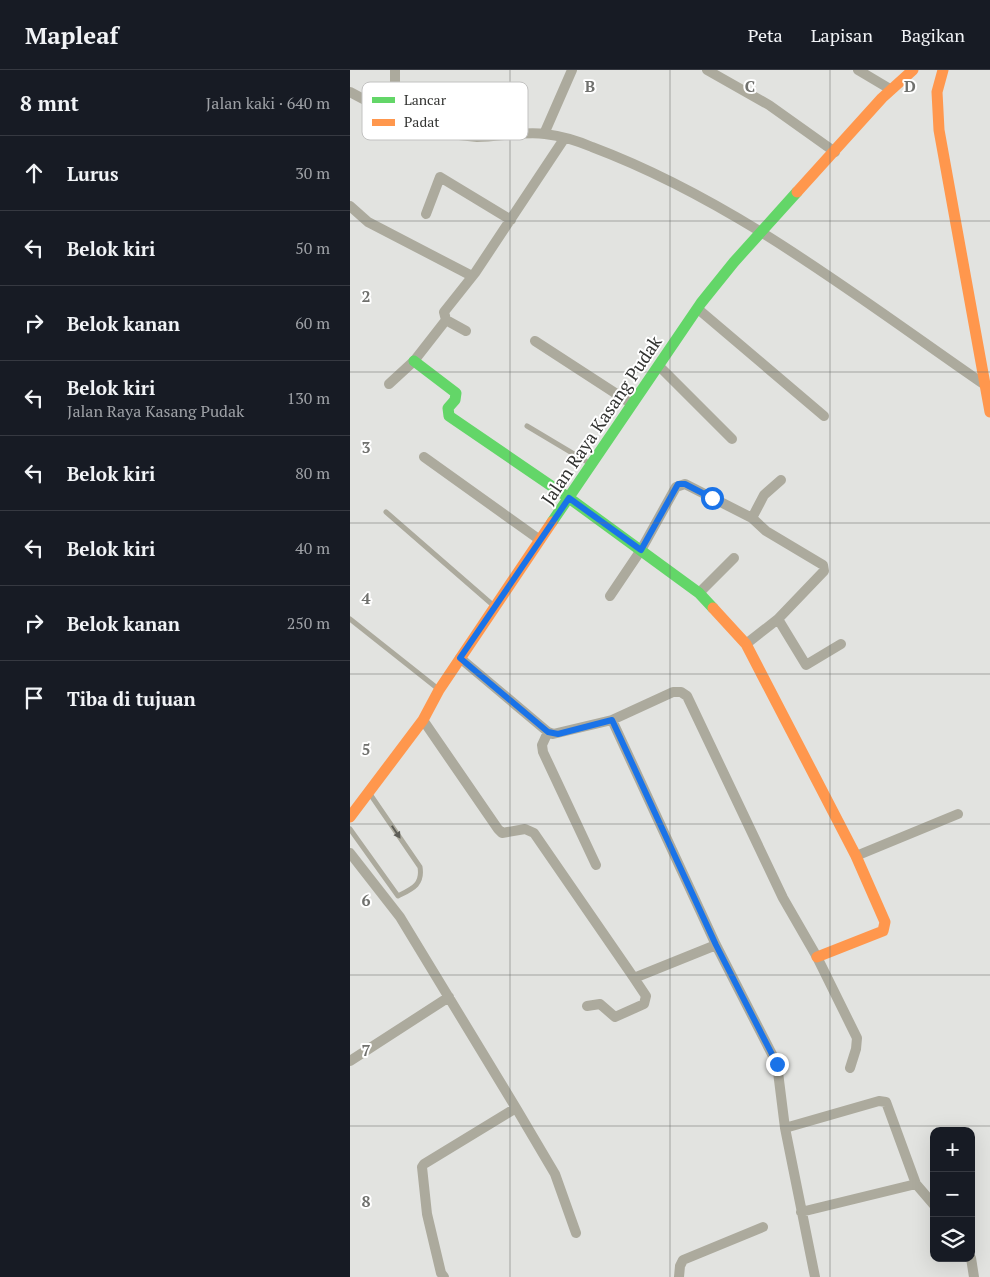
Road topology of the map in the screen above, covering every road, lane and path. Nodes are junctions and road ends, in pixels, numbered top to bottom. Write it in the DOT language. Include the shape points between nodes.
graph roads {
  1 [pos="572,70"];
  2 [pos="706,70"];
  3 [pos="858,70"];
  4 [pos="913,70"];
  5 [pos="943,70"];
  6 [pos="890,89"];
  7 [pos="350,92"];
  8 [pos="362,98"];
  9 [pos="544,134"];
  10 [pos="528,135"];
  11 [pos="564,139"];
  12 [pos="835,152"];
  13 [pos="350,206"];
  14 [pos="426,214"];
  15 [pos="511,220"];
  16 [pos="762,231"];
  17 [pos="472,276"];
  18 [pos="698,309"];
  19 [pos="446,320"];
  20 [pos="466,331"];
  21 [pos="535,341"];
  22 [pos="414,361"];
  23 [pos="659,366"];
  24 [pos="389,384"];
  25 [pos="986,386"];
  26 [pos="632,404"];
  27 [pos="990,412"];
  28 [pos="824,416"];
  29 [pos="527,426"];
  30 [pos="732,439"];
  31 [pos="424,456"];
  32 [pos="591,464"];
  33 [pos="781,480"];
  34 [pos="569,498"];
  35 [pos="386,512"];
  36 [pos="752,518"];
  37 [pos="540,540"];
  38 [pos="641,550"];
  39 [pos="734,558"];
  40 [pos="698,593"];
  41 [pos="610,596"];
  42 [pos="495,606"];
  43 [pos="350,619"];
  44 [pos="778,619"];
  45 [pos="746,644"];
  46 [pos="841,644"];
  47 [pos="460,658"];
  48 [pos="439,690"];
  49 [pos="423,720"];
  50 [pos="612,720"];
  51 [pos="548,732"];
  52 [pos="369,791"];
  53 [pos="958,814"];
  54 [pos="350,817"];
  55 [pos="350,829"];
  56 [pos="350,853"];
  57 [pos="856,856"];
  58 [pos="596,865"];
  59 [pos="716,945"];
  60 [pos="817,957"];
  61 [pos="634,978"];
  62 [pos="449,998"];
  63 [pos="587,1006"];
  64 [pos="350,1061"];
  65 [pos="850,1068"];
  66 [pos="516,1108"];
  67 [pos="785,1128"];
  68 [pos="916,1184"];
  69 [pos="930,1200"];
  70 [pos="801,1212"];
  71 [pos="763,1227"];
  72 [pos="576,1233"];
  73 [pos="972,1262"];
  74 [pos="677,1276"];
  75 [pos="444,1277"];
  76 [pos="815,1277"];
  77 [pos="974,1277"];
  1 -- 9 [label="street"];
  2 -- 12 [label="street" via="769,106"];
  3 -- 6 [label="street"];
  4 -- 6 [label="main road, Jalan Raya Kasang Pudak"];
  5 -- 25 [label="main road" via="936,100 939,130"];
  6 -- 12 [label="main road, Jalan Raya Kasang Pudak"];
  7 -- 8 [label="street"];
  9 -- 10 [label="street"];
  9 -- 11 [label="street"];
  11 -- 15 [label="street"];
  11 -- 16 [label="street" via="591,146 644,168"];
  12 -- 16 [label="main road, Jalan Raya Kasang Pudak"];
  13 -- 17 [label="street" via="368,222"];
  14 -- 15 [label="street" via="440,177"];
  15 -- 17 [label="street"];
  16 -- 18 [label="main road, Jalan Raya Kasang Pudak"];
  16 -- 25 [label="street"];
  17 -- 19 [label="street" via="444,312"];
  18 -- 23 [label="main road, Jalan Raya Kasang Pudak"];
  18 -- 28 [label="street"];
  19 -- 20 [label="street"];
  19 -- 22 [label="street"];
  21 -- 26 [label="street"];
  22 -- 24 [label="street"];
  22 -- 34 [label="main road" via="456,393 448,408 450,416"];
  23 -- 26 [label="main road, Jalan Raya Kasang Pudak"];
  23 -- 30 [label="street"];
  25 -- 27 [label="main road"];
  26 -- 32 [label="main road, Jalan Raya Kasang Pudak"];
  29 -- 32 [label="lane"];
  31 -- 37 [label="street"];
  32 -- 34 [label="main road, Jalan Raya Kasang Pudak"];
  33 -- 36 [label="street" via="764,495"];
  34 -- 37 [label="main road, Jalan Raya Kasang Pudak"];
  34 -- 38 [label="main road"];
  35 -- 42 [label="lane"];
  36 -- 38 [label="street" via="681,483"];
  36 -- 44 [label="street" via="766,531 823,565 824,571"];
  37 -- 42 [label="main road, Jalan Raya Kasang Pudak"];
  38 -- 40 [label="main road"];
  38 -- 41 [label="street"];
  39 -- 40 [label="street"];
  40 -- 45 [label="main road"];
  42 -- 47 [label="main road, Jalan Raya Kasang Pudak"];
  43 -- 48 [label="lane"];
  44 -- 45 [label="street"];
  44 -- 46 [label="street" via="806,665"];
  45 -- 57 [label="main road"];
  47 -- 48 [label="main road, Jalan Raya Kasang Pudak"];
  47 -- 51 [label="street"];
  48 -- 49 [label="main road, Jalan Raya Kasang Pudak"];
  49 -- 52 [label="main road, Jalan Raya Kasang Pudak"];
  49 -- 61 [label="street" via="498,830 502,833 526,830 534,833"];
  50 -- 51 [label="street" via="558,734"];
  50 -- 59 [label="street"];
  50 -- 60 [label="street" via="673,692 687,696 783,898"];
  51 -- 58 [label="street" via="543,752"];
  52 -- 54 [label="main road, Jalan Raya Kasang Pudak"];
  52 -- 55 [label="lane, one-way" via="420,867 422,875 415,888 398,896"];
  53 -- 57 [label="street"];
  56 -- 62 [label="street" via="400,917"];
  57 -- 60 [label="main road" via="885,927 883,931"];
  59 -- 61 [label="street"];
  59 -- 67 [label="street" via="777,1064"];
  60 -- 65 [label="street" via="857,1038"];
  61 -- 63 [label="street" via="646,996 644,1004 615,1018 600,1004"];
  62 -- 64 [label="street"];
  62 -- 66 [label="street"];
  66 -- 72 [label="street" via="555,1174"];
  66 -- 75 [label="street" via="422,1167 427,1214"];
  67 -- 68 [label="street" via="886,1102"];
  67 -- 70 [label="street"];
  68 -- 69 [label="street"];
  68 -- 70 [label="street"];
  70 -- 76 [label="street"];
  71 -- 74 [label="street" via="683,1260"];
  73 -- 77 [label="street"];
}
